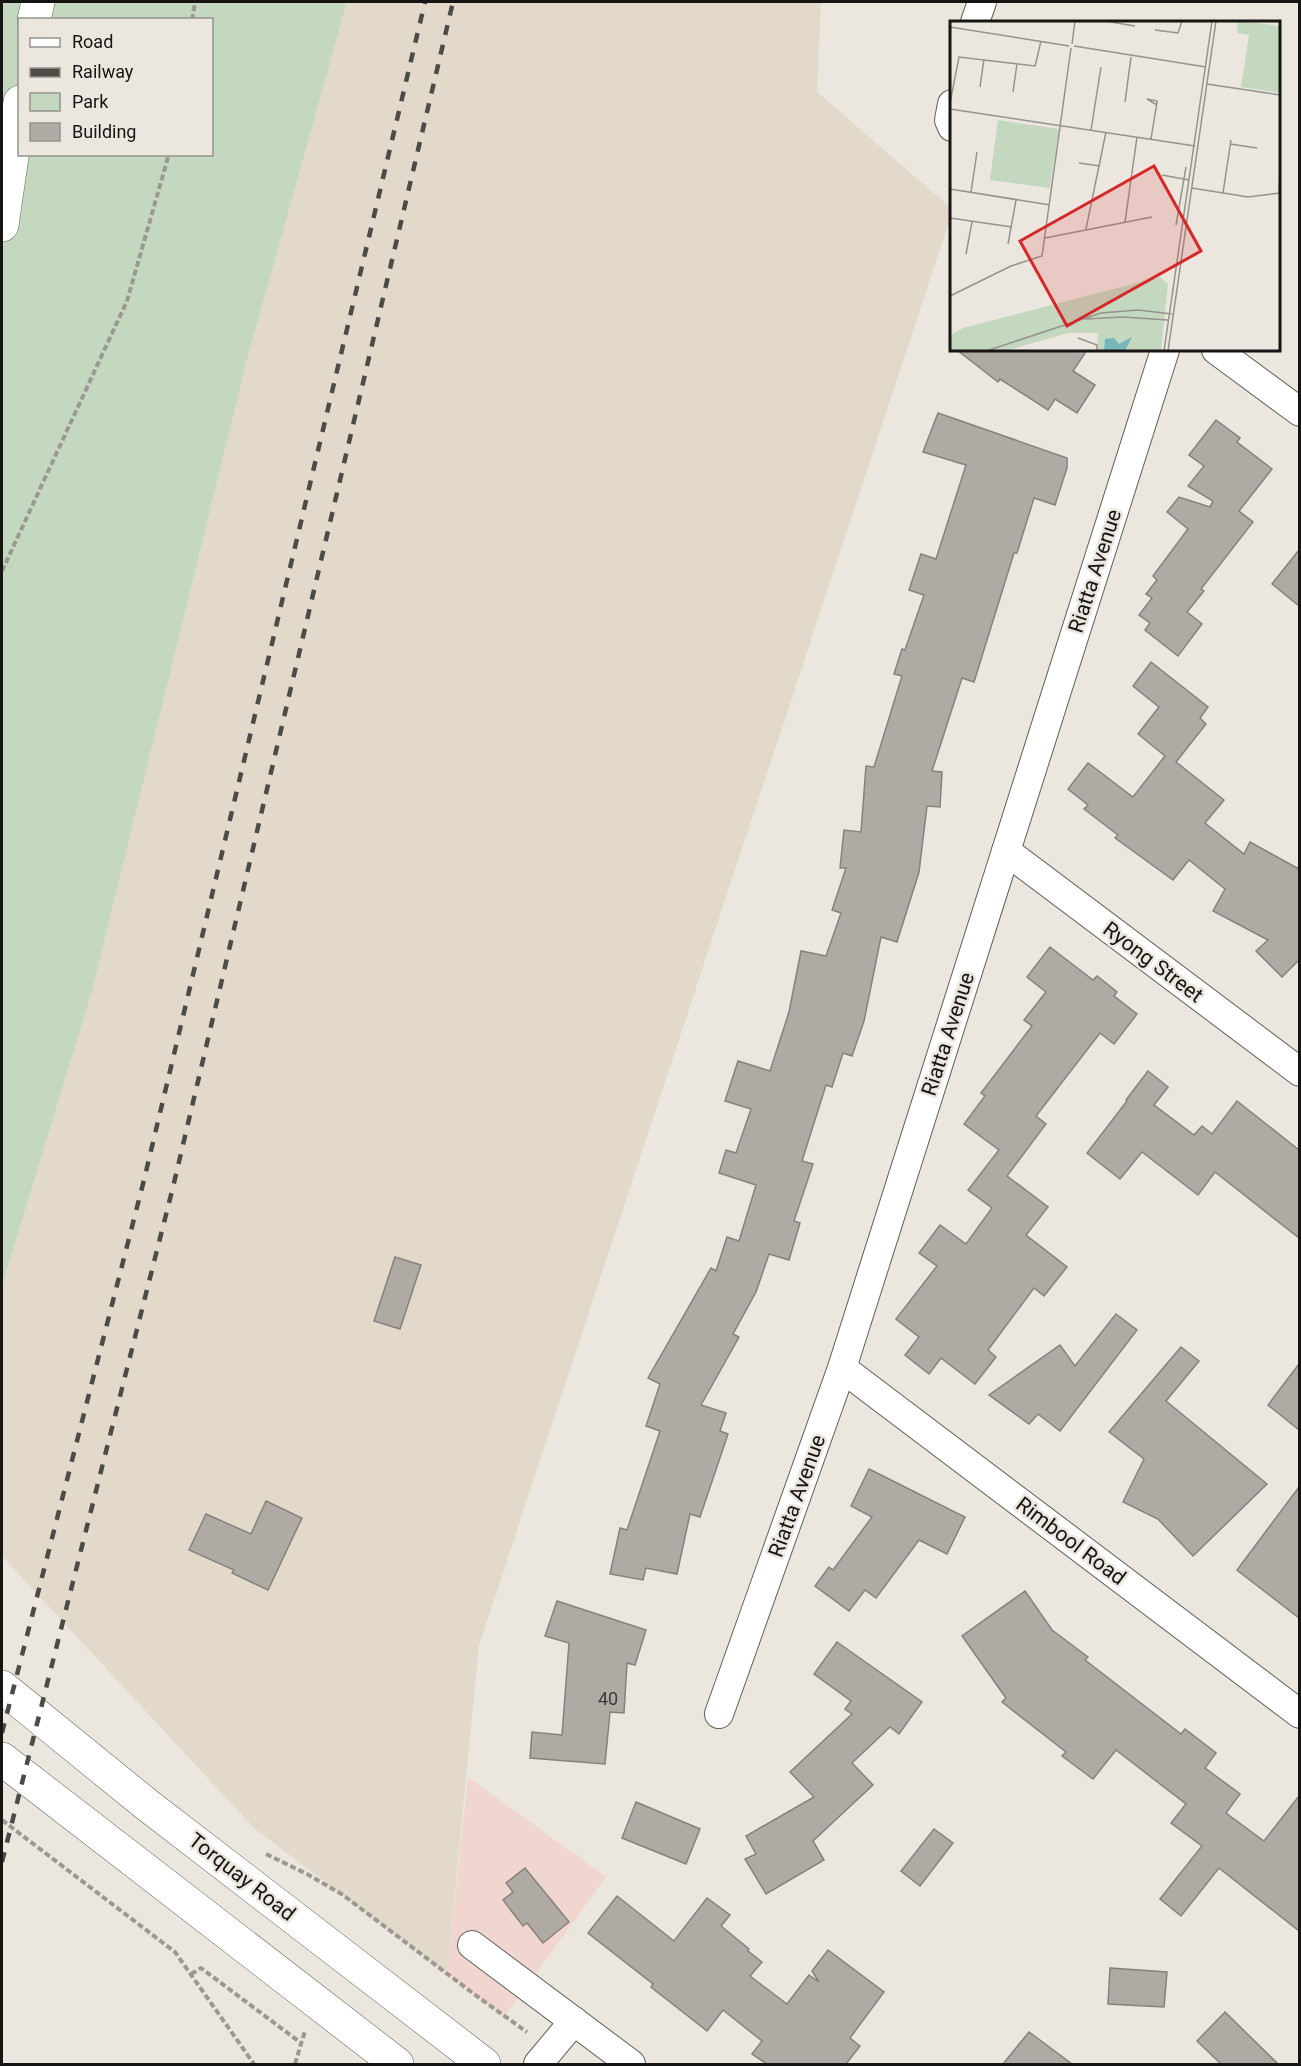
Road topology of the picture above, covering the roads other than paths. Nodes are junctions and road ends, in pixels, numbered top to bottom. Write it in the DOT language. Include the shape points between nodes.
graph roads {
  1 [pos="38,2"];
  2 [pos="982,2"];
  3 [pos="34,18"];
  4 [pos="975,21"];
  5 [pos="18,97"];
  6 [pos="18,116"];
  7 [pos="2,138"];
  8 [pos="2,225"];
  9 [pos="1165,351"];
  10 [pos="1217,351"];
  11 [pos="1299,412"];
  12 [pos="1006,851"];
  13 [pos="1299,1072"];
  14 [pos="842,1368"];
  15 [pos="2,1687"];
  16 [pos="719,1714"];
  17 [pos="1299,1714"];
  18 [pos="2,1759"];
  19 [pos="472,1945"];
  20 [pos="574,2021"];
  21 [pos="545,2056"];
  22 [pos="397,2064"];
  23 [pos="484,2064"];
  24 [pos="631,2064"];
  1 -- 3 [label="main road"];
  2 -- 4 [label="street"];
  5 -- 7 [label="main road"];
  6 -- 8 [label="main road"];
  9 -- 12 [label="street, Riatta Avenue"];
  10 -- 11 [label="street"];
  12 -- 13 [label="street, Ryong Street"];
  12 -- 14 [label="street, Riatta Avenue"];
  14 -- 16 [label="street, Riatta Avenue"];
  14 -- 17 [label="street, Rimbool Road"];
  15 -- 23 [label="main road, Torquay Road" via="146,1804"];
  18 -- 22 [label="main road"];
  19 -- 20 [label="street"];
  20 -- 21 [label="street"];
  20 -- 24 [label="street"];
}
